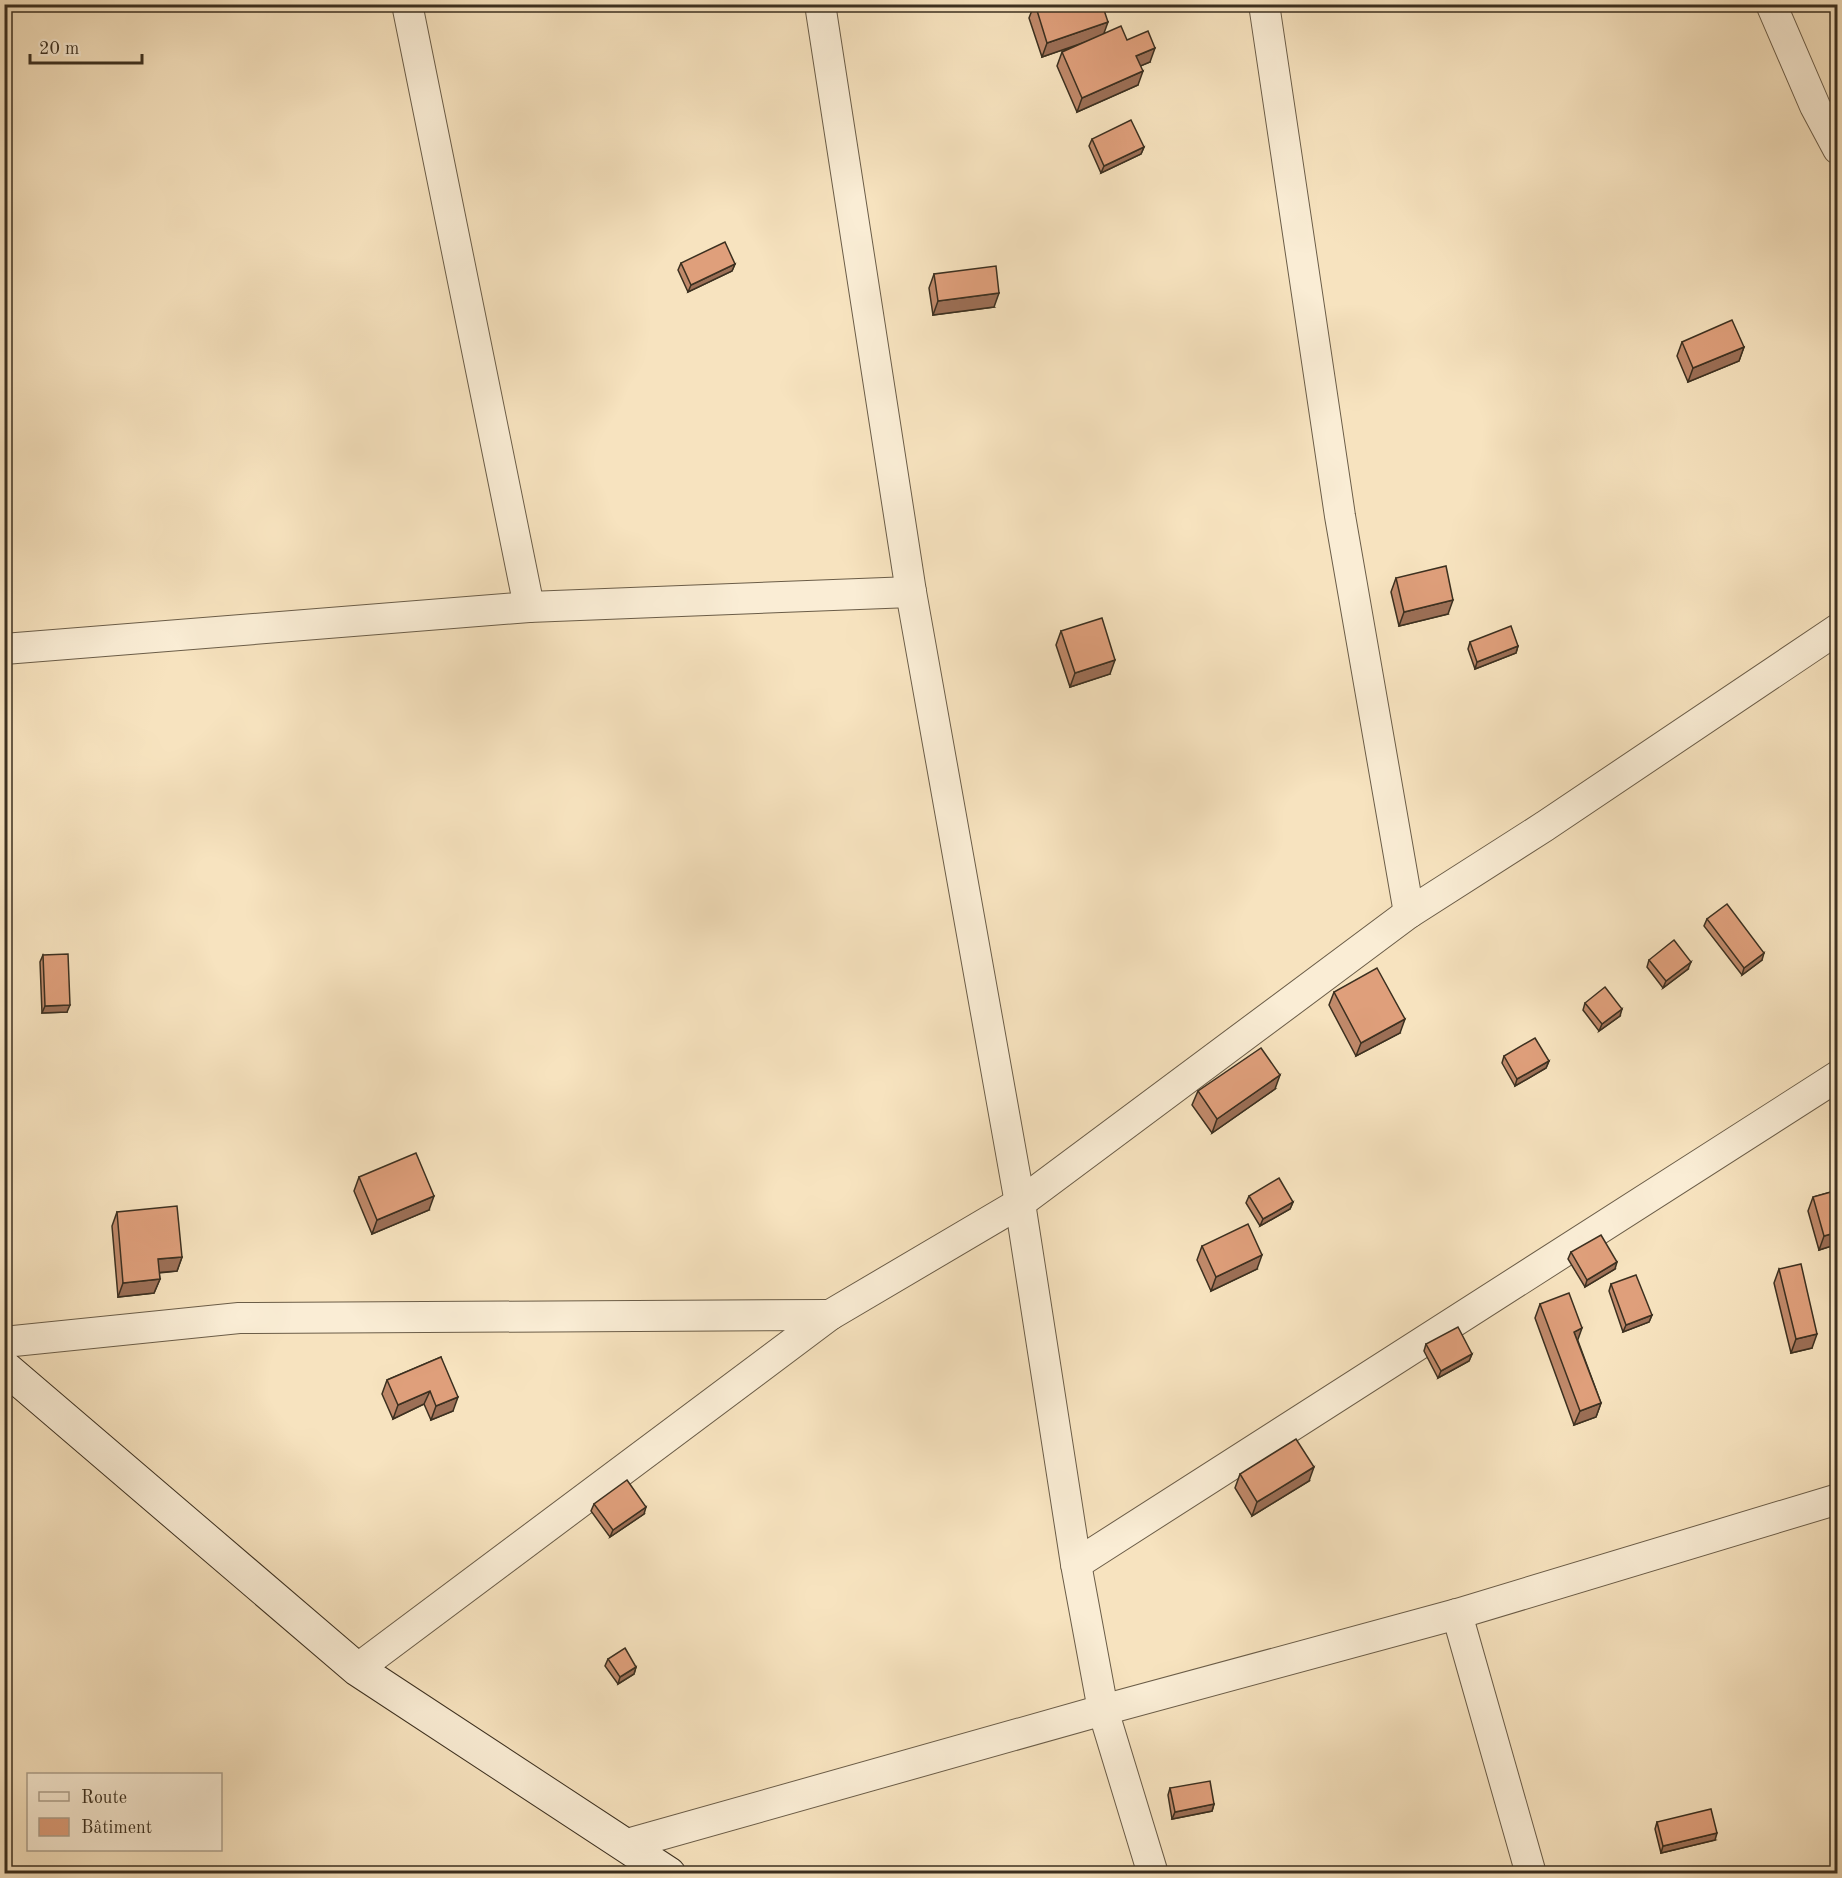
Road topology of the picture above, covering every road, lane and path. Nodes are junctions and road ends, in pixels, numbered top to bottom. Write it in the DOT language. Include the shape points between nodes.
graph roads {
  1 [pos="407,4"];
  2 [pos="820,4"];
  3 [pos="1264,4"];
  4 [pos="1771,4"];
  5 [pos="1838,149"];
  6 [pos="911,592"];
  7 [pos="529,607"];
  8 [pos="1838,629"];
  9 [pos="4,649"];
  10 [pos="1409,913"];
  11 [pos="1838,1076"];
  12 [pos="1020,1203"];
  13 [pos="830,1315"];
  14 [pos="4,1342"];
  15 [pos="4,1367"];
  16 [pos="1838,1499"];
  17 [pos="1076,1564"];
  18 [pos="1457,1614"];
  19 [pos="357,1669"];
  20 [pos="1103,1710"];
  21 [pos="624,1845"];
  22 [pos="669,1874"];
  23 [pos="1153,1874"];
  24 [pos="1531,1874"];
  1 -- 7 [label="street"];
  2 -- 6 [label="street"];
  3 -- 10 [label="street" via="1340,516"];
  4 -- 5 [label="street"];
  6 -- 7 [label="street"];
  6 -- 12 [label="street"];
  7 -- 9 [label="street"];
  8 -- 10 [label="street"];
  10 -- 12 [label="street"];
  11 -- 17 [label="street"];
  12 -- 13 [label="street"];
  12 -- 17 [label="street"];
  13 -- 14 [label="street" via="239,1318"];
  13 -- 19 [label="street"];
  15 -- 19 [label="street"];
  16 -- 18 [label="street"];
  17 -- 20 [label="street"];
  18 -- 20 [label="street"];
  18 -- 24 [label="street"];
  19 -- 21 [label="street"];
  20 -- 21 [label="street"];
  20 -- 23 [label="street"];
  21 -- 22 [label="street"];
}
